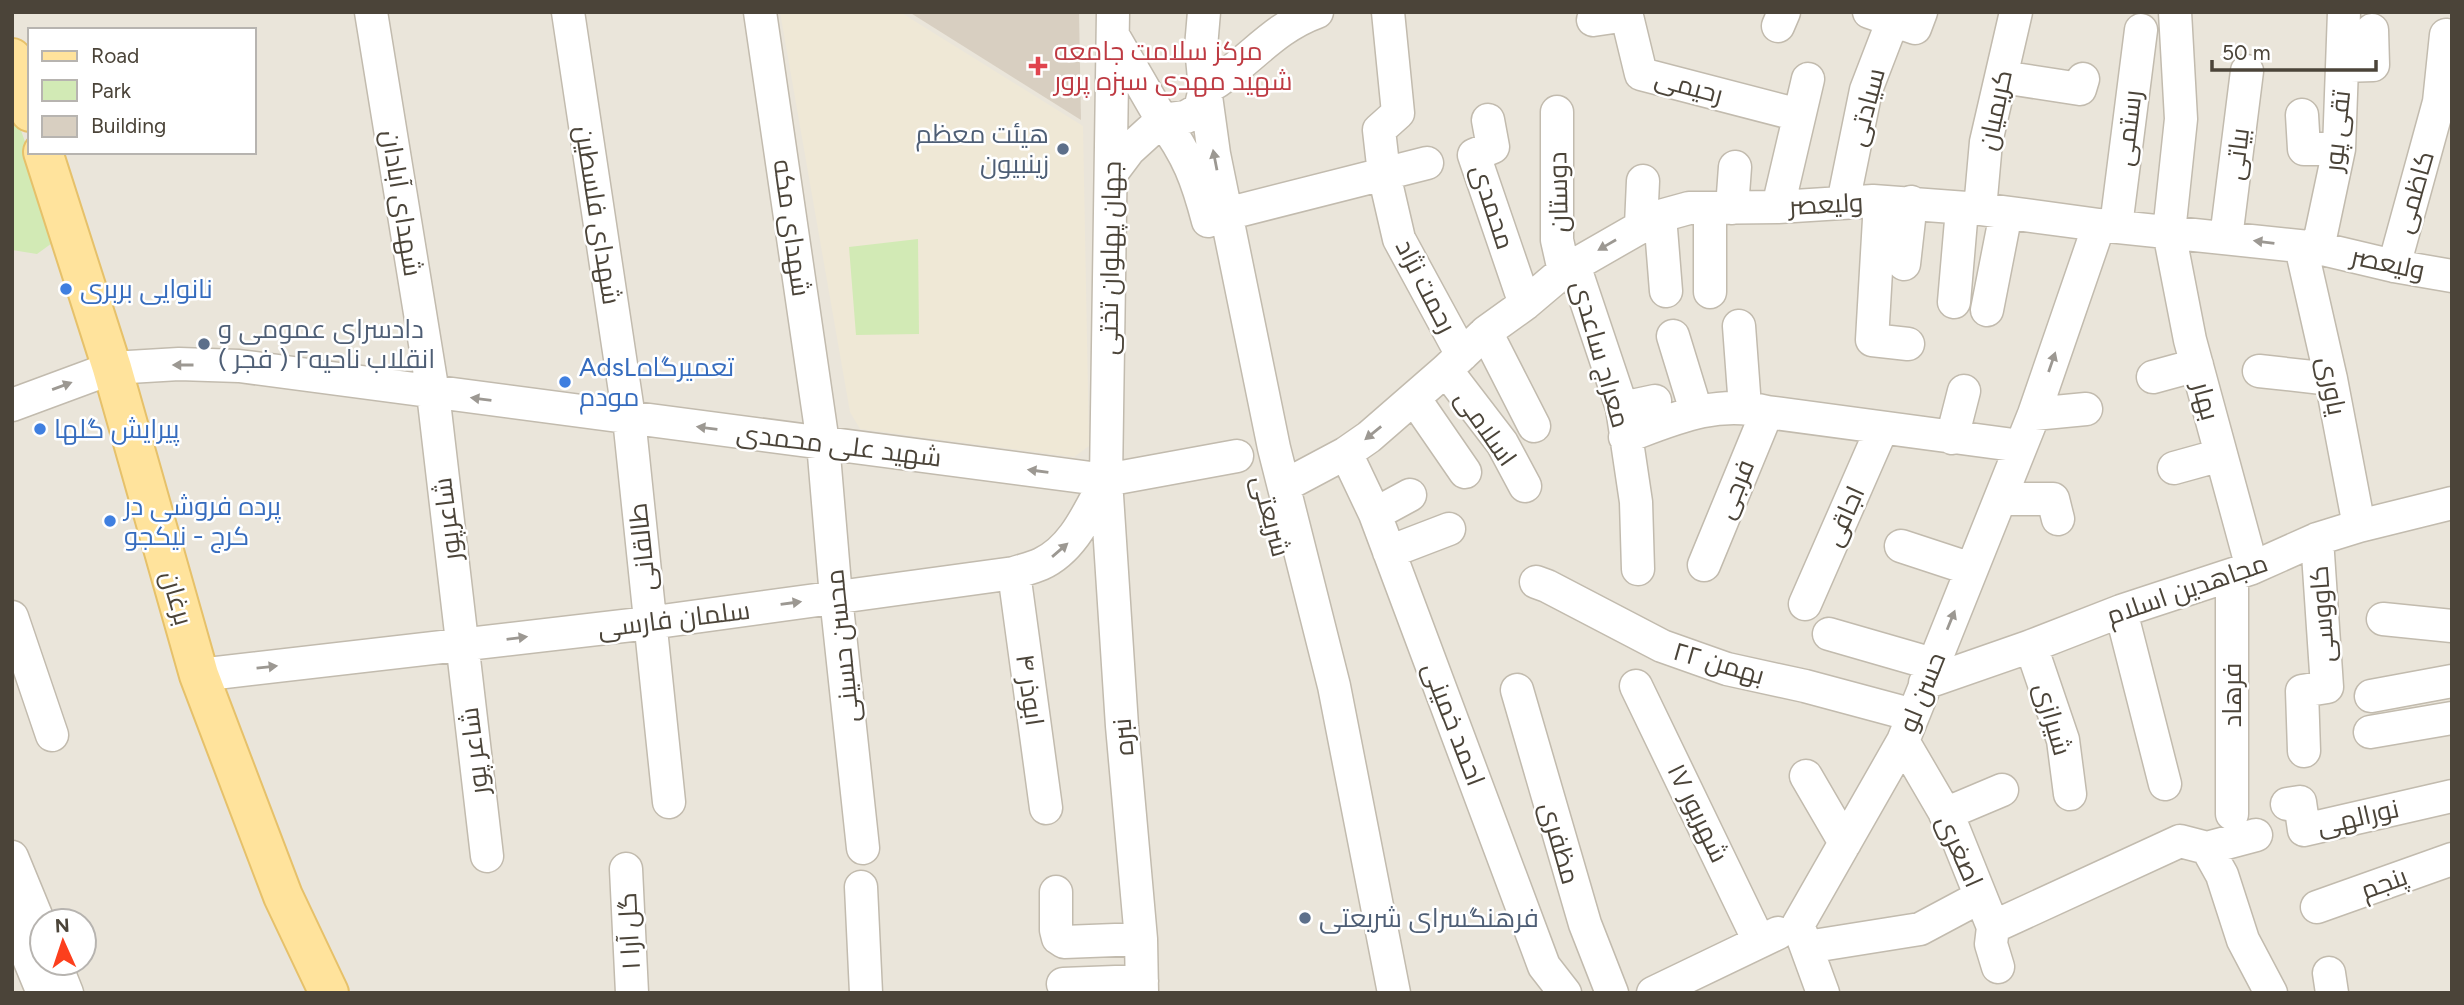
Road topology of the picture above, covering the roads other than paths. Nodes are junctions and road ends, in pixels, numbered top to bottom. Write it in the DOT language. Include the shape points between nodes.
graph roads {
  1 [pos="371,12"];
  2 [pos="568,12"];
  3 [pos="760,12"];
  4 [pos="1204,12"];
  5 [pos="1317,12"];
  6 [pos="1388,12"];
  7 [pos="2016,12"];
  8 [pos="2175,12"];
  9 [pos="2344,12"];
  10 [pos="1627,13"];
  11 [pos="1895,14"];
  12 [pos="1593,20"];
  13 [pos="1113,24"];
  14 [pos="2141,30"];
  15 [pos="2372,30"];
  16 [pos="2446,34"];
  17 [pos="12,58"];
  18 [pos="2343,66"];
  19 [pos="2247,71"];
  20 [pos="2002,77"];
  21 [pos="1808,79"];
  22 [pos="2083,79"];
  23 [pos="1205,89"];
  24 [pos="28,106"];
  25 [pos="1557,112"];
  26 [pos="1799,115"];
  27 [pos="2302,115"];
  28 [pos="1162,120"];
  29 [pos="1488,120"];
  30 [pos="2339,149"];
  31 [pos="44,154"];
  32 [pos="1427,163"];
  33 [pos="1735,167"];
  34 [pos="1111,174"];
  35 [pos="1384,174"];
  36 [pos="1643,181"];
  37 [pos="1896,202"];
  38 [pos="1843,203"];
  39 [pos="1778,206"];
  40 [pos="1721,208"];
  41 [pos="1982,210"];
  42 [pos="1226,214"];
  43 [pos="1651,220"];
  44 [pos="2107,225"];
  45 [pos="2169,232"];
  46 [pos="2226,238"];
  47 [pos="2309,247"];
  48 [pos="1904,264"];
  49 [pos="2394,266"];
  50 [pos="1569,268"];
  51 [pos="2452,276"];
  52 [pos="1666,291"];
  53 [pos="1710,292"];
  54 [pos="1954,302"];
  55 [pos="1524,304"];
  56 [pos="1987,310"];
  57 [pos="1739,326"];
  58 [pos="1486,332"];
  59 [pos="1673,336"];
  60 [pos="1908,344"];
  61 [pos="1454,363"];
  62 [pos="2197,365"];
  63 [pos="112,368"];
  64 [pos="2259,371"];
  65 [pos="2153,377"];
  66 [pos="2331,379"];
  67 [pos="1965,391"];
  68 [pos="433,393"];
  69 [pos="1414,398"];
  70 [pos="1655,401"];
  71 [pos="12,405"];
  72 [pos="2087,409"];
  73 [pos="1756,410"];
  74 [pos="1696,411"];
  75 [pos="2034,414"];
  76 [pos="629,418"];
  77 [pos="1624,422"];
  78 [pos="1534,426"];
  79 [pos="1882,428"];
  80 [pos="1952,438"];
  81 [pos="823,443"];
  82 [pos="2021,446"];
  83 [pos="1346,453"];
  84 [pos="2221,455"];
  85 [pos="1237,456"];
  86 [pos="2174,468"];
  87 [pos="1465,472"];
  88 [pos="1106,481"];
  89 [pos="1284,486"];
  90 [pos="1525,486"];
  91 [pos="1410,495"];
  92 [pos="2000,499"];
  93 [pos="2452,503"];
  94 [pos="1375,514"];
  95 [pos="2058,519"];
  96 [pos="2359,526"];
  97 [pos="1449,529"];
  98 [pos="2317,539"];
  99 [pos="1901,546"];
  100 [pos="1389,552"];
  101 [pos="1704,565"];
  102 [pos="1638,569"];
  103 [pos="1971,569"];
  104 [pos="2242,572"];
  105 [pos="1014,573"];
  106 [pos="1536,582"];
  107 [pos="836,597"];
  108 [pos="1805,604"];
  109 [pos="2121,611"];
  110 [pos="12,617"];
  111 [pos="2383,619"];
  112 [pos="649,622"];
  113 [pos="2452,626"];
  114 [pos="1829,634"];
  115 [pos="462,645"];
  116 [pos="2031,646"];
  117 [pos="1929,673"];
  118 [pos="199,675"];
  119 [pos="2452,681"];
  120 [pos="1636,686"];
  121 [pos="1517,690"];
  122 [pos="2371,696"];
  123 [pos="2452,718"];
  124 [pos="1908,728"];
  125 [pos="2370,732"];
  126 [pos="52,735"];
  127 [pos="2304,751"];
  128 [pos="1806,776"];
  129 [pos="2165,784"];
  130 [pos="2002,790"];
  131 [pos="2070,794"];
  132 [pos="2452,796"];
  133 [pos="669,802"];
  134 [pos="2287,804"];
  135 [pos="1046,808"];
  136 [pos="1945,814"];
  137 [pos="2232,814"];
  138 [pos="2256,835"];
  139 [pos="1845,843"];
  140 [pos="863,848"];
  141 [pos="2207,848"];
  142 [pos="487,856"];
  143 [pos="12,857"];
  144 [pos="2452,859"];
  145 [pos="626,869"];
  146 [pos="861,887"];
  147 [pos="1056,892"];
  148 [pos="1980,897"];
  149 [pos="33,907"];
  150 [pos="2317,907"];
  151 [pos="12,918"];
  152 [pos="1993,928"];
  153 [pos="1802,936"];
  154 [pos="1141,939"];
  155 [pos="1759,941"];
  156 [pos="1998,967"];
  157 [pos="1063,984"];
  158 [pos="1142,987"];
  159 [pos="43,993"];
  160 [pos="329,993"];
  161 [pos="632,993"];
  162 [pos="866,993"];
  163 [pos="1378,993"];
  164 [pos="1394,993"];
  165 [pos="1565,993"];
  166 [pos="1612,993"];
  167 [pos="1653,993"];
  168 [pos="1823,993"];
  169 [pos="2271,993"];
  1 -- 68 [label="street, شهدای آبادان"];
  2 -- 76 [label="street, شهدای فلسطین"];
  3 -- 81 [label="street, شهدای مکه"];
  4 -- 23 [label="street, شریعتی"];
  5 -- 23 [label="street" via="1272,35 1222,80"];
  6 -- 35 [label="street, رحمت نژاد" via="1398,113 1379,130"];
  7 -- 20 [label="street, کریمیان"];
  8 -- 45 [label="street, بهار" via="2180,119"];
  9 -- 18 [label="street, تقی پور"];
  10 -- 12 [label="street"];
  10 -- 26 [label="street, رحیمی" via="1641,74"];
  11 -- 38 [label="street, سیادتی" via="1866,90"];
  13 -- 28 [label="street, شریعتی"];
  13 -- 34 [label="street, جهان پهلوان تختی"];
  14 -- 44 [label="street, رستمی"];
  15 -- 18 [label="street" via="2373,65"];
  16 -- 49 [label="street, کاظمی" via="2439,102"];
  17 -- 24 [label="main road"];
  18 -- 30 [label="street, تقی پور"];
  19 -- 46 [label="street, بیاتی"];
  20 -- 22 [label="street" via="2080,89"];
  20 -- 41 [label="street, کریمیان" via="1986,142"];
  21 -- 26 [label="street"];
  23 -- 28 [label="street" via="1194,114"];
  42 -- 23 [label="street, شریعتی, one-way"];
  25 -- 50 [label="street, دوستان" via="1557,240"];
  26 -- 39 [label="street"];
  27 -- 30 [label="street" via="2304,149"];
  28 -- 34 [label="street"];
  28 -- 163 [label="street, شریعتی" via="1182,147 1208,220 1255,452 1318,694"];
  29 -- 55 [label="street, محمدی" via="1493,147 1474,155"];
  30 -- 47 [label="street, تقی پور"];
  31 -- 63 [label="main road, برغان"];
  32 -- 35 [label="street"];
  33 -- 40 [label="street"];
  34 -- 88 [label="street, جهان پهلوان تختی"];
  35 -- 42 [label="street"];
  35 -- 61 [label="street, رحمت نژاد" via="1399,239"];
  36 -- 43 [label="street"];
  37 -- 38 [label="street, ولیعصر"];
  37 -- 41 [label="street, ولیعصر"];
  37 -- 48 [label="street"];
  37 -- 60 [label="street" via="1872,340"];
  38 -- 39 [label="street, ولیعصر"];
  39 -- 40 [label="street, ولیعصر"];
  40 -- 43 [label="street, ولیعصر" via="1689,208"];
  40 -- 53 [label="street"];
  41 -- 44 [label="street, ولیعصر"];
  41 -- 54 [label="street"];
  41 -- 56 [label="street"];
  42 -- 89 [label="street, شریعتی"];
  43 -- 50 [label="street, ولیعصر, one-way"];
  43 -- 52 [label="street"];
  44 -- 45 [label="street, ولیعصر"];
  75 -- 44 [label="street, حسن لو, one-way"];
  45 -- 46 [label="street, ولیعصر"];
  45 -- 62 [label="street, بهار"];
  47 -- 46 [label="street, ولیعصر, one-way"];
  47 -- 49 [label="street, ولیعصر"];
  47 -- 66 [label="street, یاوری"];
  49 -- 51 [label="street, ولیعصر"];
  50 -- 55 [label="street, ولیعصر"];
  50 -- 77 [label="street, معراج ساعدی"];
  55 -- 58 [label="street, ولیعصر"];
  57 -- 73 [label="street"];
  58 -- 61 [label="street, ولیعصر"];
  58 -- 78 [label="street"];
  59 -- 74 [label="street"];
  61 -- 69 [label="street, ولیعصر"];
  61 -- 90 [label="street, اسلامی"];
  62 -- 65 [label="street"];
  62 -- 84 [label="street, بهار"];
  68 -- 63 [label="street, شهید علی محمدی, one-way" via="239,366"];
  71 -- 63 [label="street, شهید علی محمدی, one-way"];
  63 -- 118 [label="main road, برغان"];
  64 -- 66 [label="street"];
  66 -- 96 [label="street, یاوری"];
  67 -- 80 [label="street"];
  76 -- 68 [label="street, شهید علی محمدی, one-way"];
  68 -- 115 [label="street, شاعرپور"];
  69 -- 83 [label="street, ولیعصر, one-way"];
  69 -- 87 [label="street"];
  70 -- 77 [label="street"];
  72 -- 75 [label="street"];
  73 -- 74 [label="street"];
  73 -- 79 [label="street"];
  73 -- 101 [label="street, فرجی"];
  74 -- 77 [label="street"];
  75 -- 82 [label="street, حسن لو"];
  81 -- 76 [label="street, شهید علی محمدی, one-way"];
  76 -- 112 [label="street, طالقانی"];
  77 -- 102 [label="street, معراج ساعدی" via="1636,502"];
  79 -- 80 [label="street"];
  79 -- 108 [label="street, اجاقی"];
  80 -- 82 [label="street"];
  88 -- 81 [label="street, شهید علی محمدی, one-way"];
  81 -- 107 [label="street, محسن حسینی"];
  82 -- 92 [label="street, حسن لو"];
  83 -- 89 [label="street, ولیعصر"];
  83 -- 94 [label="street, احمد خمینی"];
  84 -- 86 [label="street"];
  84 -- 104 [label="street, بهار"];
  85 -- 88 [label="street, شهید علی محمدی"];
  105 -- 88 [label="street, سلمان فارسی, one-way" via="1059,553"];
  88 -- 154 [label="street, نبره"];
  89 -- 164 [label="street, شریعتی" via="1334,686"];
  91 -- 94 [label="street"];
  92 -- 95 [label="street" via="2053,499"];
  92 -- 103 [label="street, حسن لو"];
  93 -- 96 [label="street, مجاهدین اسلام"];
  94 -- 100 [label="street, احمد خمینی"];
  96 -- 98 [label="street, مجاهدین اسلام"];
  97 -- 100 [label="street"];
  98 -- 104 [label="street, مجاهدین اسلام"];
  98 -- 127 [label="street, کاووسی" via="2327,687 2302,691"];
  99 -- 103 [label="street"];
  100 -- 165 [label="street, احمد خمینی" via="1544,966"];
  117 -- 103 [label="street, حسن لو, one-way"];
  104 -- 109 [label="street, مجاهدین اسلام"];
  104 -- 137 [label="street, فرهاد"];
  105 -- 107 [label="street, سلمان فارسی"];
  105 -- 135 [label="street, ابوذر ۴"];
  106 -- 124 [label="street, ۲۲ بهمن" via="1688,655 1727,669 1805,685"];
  112 -- 107 [label="street, سلمان فارسی, one-way"];
  107 -- 140 [label="street, محسن حسینی"];
  109 -- 116 [label="street, مجاهدین اسلام"];
  109 -- 129 [label="street"];
  110 -- 126 [label="street"];
  111 -- 113 [label="street"];
  115 -- 112 [label="street, سلمان فارسی, one-way"];
  112 -- 133 [label="street, طالقانی"];
  114 -- 117 [label="street"];
  118 -- 115 [label="street, سلمان فارسی, one-way"];
  115 -- 142 [label="street, شاعر پور"];
  116 -- 117 [label="street, مجاهدین اسلام"];
  116 -- 131 [label="street, شیرازی" via="2063,740"];
  117 -- 124 [label="street, حسن لو"];
  118 -- 160 [label="main road, برغان" via="283,896"];
  119 -- 122 [label="street"];
  120 -- 155 [label="street, ۱۷ شهریور"];
  121 -- 166 [label="street, مظفری" via="1585,925"];
  123 -- 125 [label="street"];
  124 -- 136 [label="street, اصغری"];
  124 -- 139 [label="street, حسن لو"];
  128 -- 139 [label="street"];
  130 -- 136 [label="street"];
  132 -- 134 [label="street, نورالهی" via="2304,830 2300,802"];
  136 -- 148 [label="street, اصغری"];
  138 -- 141 [label="street"];
  139 -- 153 [label="street, حسن لو"];
  141 -- 152 [label="street" via="2180,841"];
  141 -- 169 [label="street" via="2222,875 2243,940"];
  143 -- 149 [label="street"];
  144 -- 150 [label="street, پنجم"];
  145 -- 161 [label="street, گل آرا ۱"];
  146 -- 162 [label="street"];
  147 -- 154 [label="street" via="1056,930 1064,942"];
  148 -- 152 [label="street, اصغری"];
  148 -- 153 [label="street" via="1920,929"];
  151 -- 159 [label="street"];
  152 -- 156 [label="street, اصغری" via="1991,944"];
  153 -- 155 [label="street"];
  153 -- 168 [label="street"];
  154 -- 158 [label="street, نبره"];
  155 -- 167 [label="street"];
  157 -- 158 [label="street"];
}
